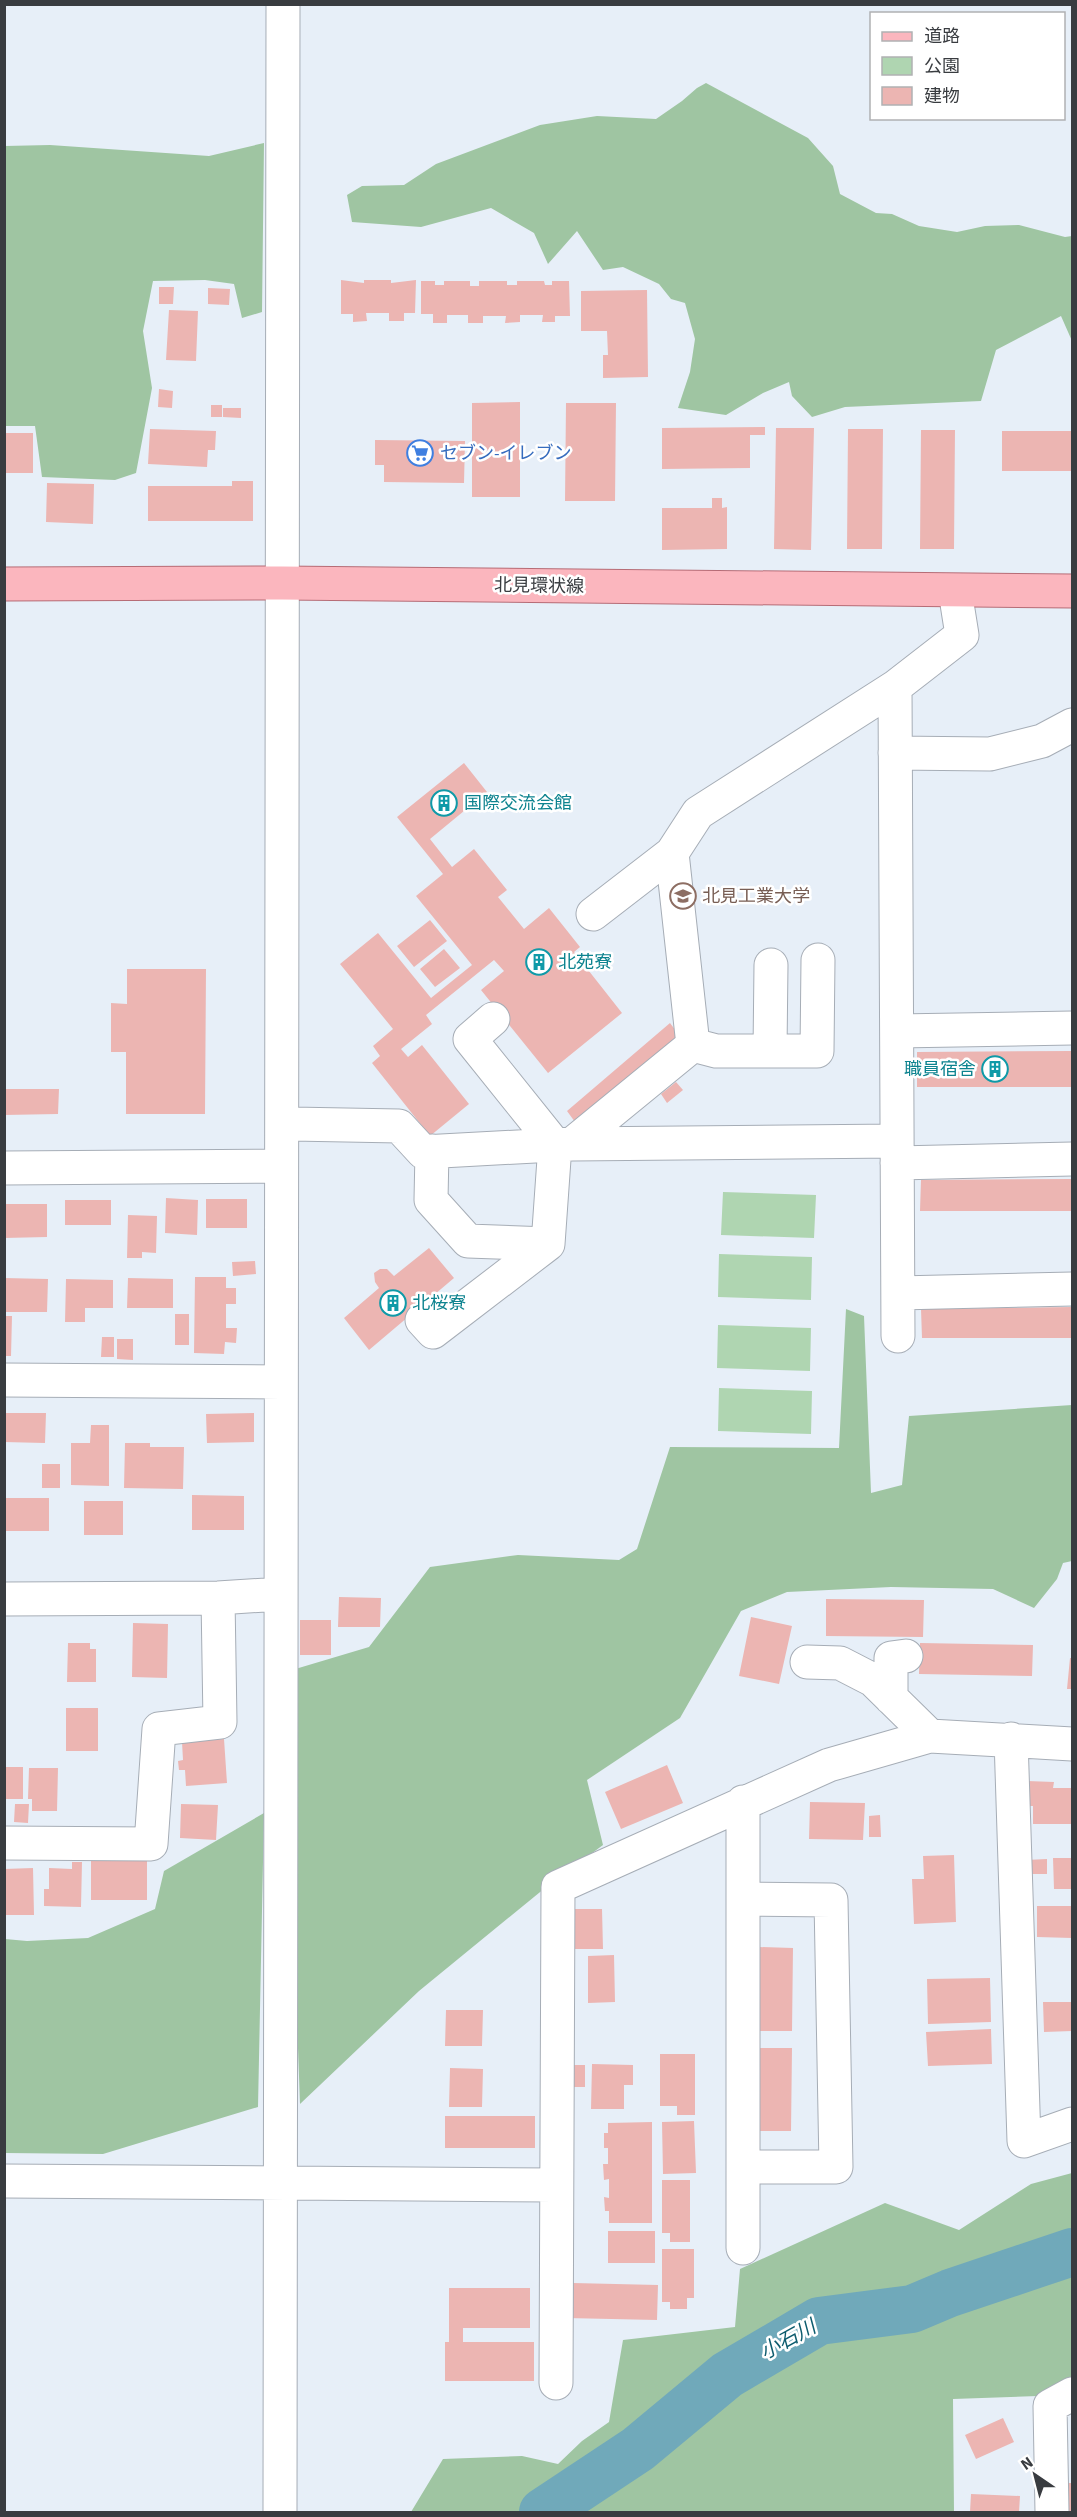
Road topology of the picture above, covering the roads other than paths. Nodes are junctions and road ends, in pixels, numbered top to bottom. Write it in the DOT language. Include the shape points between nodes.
graph roads {
  1 [pos="283,4"];
  2 [pos="282,583"];
  3 [pos="4,584"];
  4 [pos="955,591"];
  5 [pos="1072,591"];
  6 [pos="895,687"];
  7 [pos="1072,724"];
  8 [pos="895,753"];
  9 [pos="672,853"];
  10 [pos="593,914"];
  11 [pos="818,960"];
  12 [pos="771,965"];
  13 [pos="493,1020"];
  14 [pos="1072,1028"];
  15 [pos="897,1031"];
  16 [pos="693,1045"];
  17 [pos="770,1051"];
  18 [pos="292,1124"];
  19 [pos="564,1144"];
  20 [pos="432,1151"];
  21 [pos="897,1152"];
  22 [pos="1072,1160"];
  23 [pos="281,1166"];
  24 [pos="4,1168"];
  25 [pos="548,1244"];
  26 [pos="1072,1289"];
  27 [pos="898,1293"];
  28 [pos="422,1320"];
  29 [pos="898,1336"];
  30 [pos="4,1380"];
  31 [pos="281,1382"];
  32 [pos="281,1594"];
  33 [pos="218,1598"];
  34 [pos="4,1599"];
  35 [pos="906,1656"];
  36 [pos="807,1662"];
  37 [pos="891,1698"];
  38 [pos="930,1736"];
  39 [pos="1011,1739"];
  40 [pos="1072,1744"];
  41 [pos="742,1802"];
  42 [pos="4,1843"];
  43 [pos="743,1899"];
  44 [pos="1072,2124"];
  45 [pos="744,2167"];
  46 [pos="4,2181"];
  47 [pos="280,2184"];
  48 [pos="555,2185"];
  49 [pos="743,2248"];
  50 [pos="556,2383"];
  51 [pos="1072,2394"];
  52 [pos="1062,2468"];
  53 [pos="280,2512"];
  54 [pos="1052,2512"];
  1 -- 2 [label="street"];
  2 -- 3 [label="main road, 北見環状線"];
  2 -- 4 [label="main road, 北見環状線"];
  2 -- 23 [label="street"];
  4 -- 5 [label="main road, 北見環状線"];
  4 -- 6 [label="street" via="962,635"];
  6 -- 8 [label="street"];
  6 -- 9 [label="street" via="698,813"];
  7 -- 8 [label="street" via="1042,741 990,754"];
  8 -- 15 [label="street"];
  9 -- 10 [label="street"];
  9 -- 16 [label="street"];
  11 -- 17 [label="street" via="817,1051"];
  12 -- 17 [label="street"];
  13 -- 19 [label="street" via="471,1039"];
  14 -- 15 [label="street"];
  15 -- 21 [label="street"];
  16 -- 17 [label="street" via="716,1051"];
  16 -- 19 [label="street"];
  18 -- 20 [label="street" via="399,1126 423,1152"];
  19 -- 20 [label="street"];
  19 -- 21 [label="street"];
  19 -- 25 [label="street"];
  20 -- 25 [label="street" via="431,1200 468,1241"];
  21 -- 22 [label="street"];
  21 -- 27 [label="street"];
  23 -- 24 [label="street"];
  23 -- 31 [label="street"];
  25 -- 28 [label="street" via="433,1332"];
  26 -- 27 [label="street"];
  27 -- 29 [label="street"];
  30 -- 31 [label="street"];
  31 -- 32 [label="street"];
  32 -- 33 [label="street"];
  32 -- 47 [label="street"];
  33 -- 34 [label="street"];
  33 -- 42 [label="street" via="220,1722 159,1729 151,1844"];
  35 -- 37 [label="street" via="891,1658"];
  36 -- 37 [label="street" via="840,1663 873,1680"];
  37 -- 38 [label="street"];
  38 -- 39 [label="street"];
  38 -- 41 [label="street" via="829,1765"];
  39 -- 40 [label="street"];
  39 -- 44 [label="street" via="1024,2141"];
  41 -- 43 [label="street"];
  41 -- 48 [label="street" via="558,1887"];
  43 -- 45 [label="street"];
  43 -- 45 [label="street" via="831,1900 836,2167"];
  45 -- 49 [label="street"];
  46 -- 47 [label="street"];
  47 -- 48 [label="street"];
  47 -- 53 [label="street"];
  48 -- 50 [label="street"];
  51 -- 52 [label="street" via="1050,2406"];
  52 -- 54 [label="street"];
}
